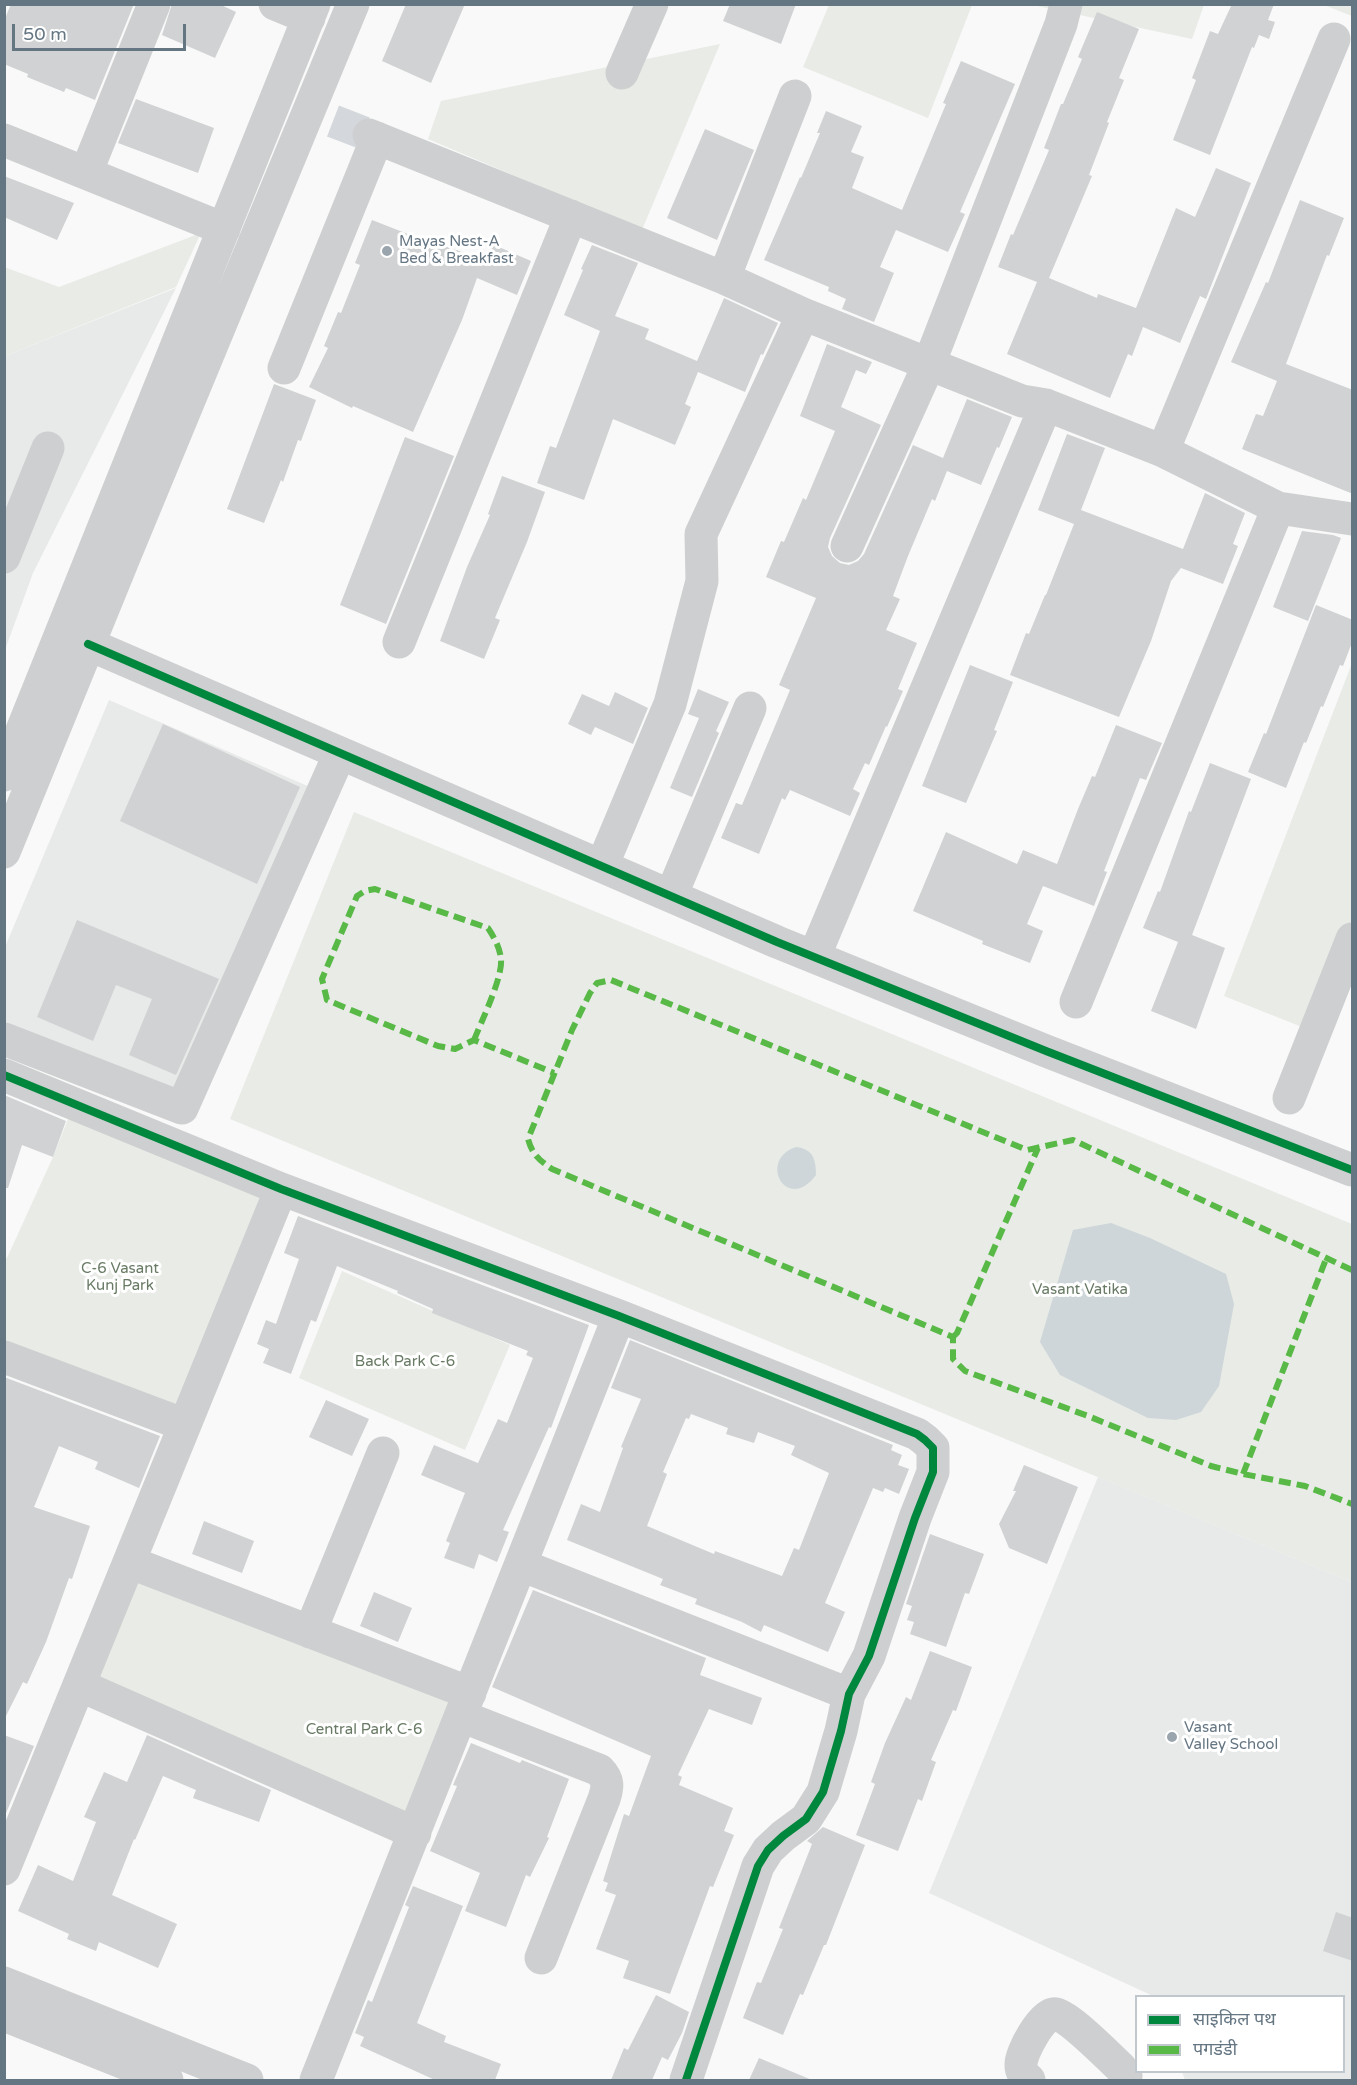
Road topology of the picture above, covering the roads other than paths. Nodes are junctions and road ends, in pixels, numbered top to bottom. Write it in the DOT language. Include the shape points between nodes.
graph roads {
  1 [pos="154,4"];
  2 [pos="275,4"];
  3 [pos="353,4"];
  4 [pos="651,4"];
  5 [pos="1066,4"];
  6 [pos="312,11"];
  7 [pos="1334,39"];
  8 [pos="622,73"];
  9 [pos="795,96"];
  10 [pos="274,105"];
  11 [pos="322,116"];
  12 [pos="4,140"];
  13 [pos="86,173"];
  14 [pos="571,216"];
  15 [pos="224,229"];
  16 [pos="724,278"];
  17 [pos="803,314"];
  18 [pos="929,364"];
  19 [pos="284,368"];
  20 [pos="1046,405"];
  21 [pos="48,448"];
  22 [pos="1163,451"];
  23 [pos="1278,508"];
  24 [pos="1353,519"];
  25 [pos="847,546"];
  26 [pos="4,556"];
  27 [pos="399,642"];
  28 [pos="88,644"];
  29 [pos="750,708"];
  30 [pos="340,753"];
  31 [pos="4,776"];
  32 [pos="4,852"];
  33 [pos="602,866"];
  34 [pos="671,896"];
  35 [pos="1353,939"];
  36 [pos="814,957"];
  37 [pos="1077,1002"];
  38 [pos="4,1039"];
  39 [pos="4,1075"];
  40 [pos="1289,1098"];
  41 [pos="1353,1170"];
  42 [pos="281,1189"];
  43 [pos="619,1316"];
  44 [pos="4,1357"];
  45 [pos="185,1425"];
  46 [pos="382,1453"];
  47 [pos="129,1562"];
  48 [pos="521,1565"];
  49 [pos="310,1632"];
  50 [pos="79,1685"];
  51 [pos="849,1694"];
  52 [pos="465,1704"];
  53 [pos="415,1833"];
  54 [pos="4,1869"];
  55 [pos="541,1958"];
  56 [pos="4,1983"];
  57 [pos="4,2015"];
  58 [pos="1126,2076"];
  59 [pos="167,2080"];
  60 [pos="247,2080"];
  61 [pos="316,2080"];
  62 [pos="686,2080"];
  63 [pos="1029,2080"];
  1 -- 13 [label="street"];
  2 -- 6 [label="street"];
  3 -- 11 [label="street"];
  4 -- 8 [label="street"];
  5 -- 18 [label="street"];
  6 -- 10 [label="street"];
  7 -- 22 [label="street"];
  9 -- 16 [label="street"];
  10 -- 11 [label="street"];
  10 -- 15 [label="street"];
  11 -- 28 [label="street"];
  12 -- 13 [label="street"];
  13 -- 15 [label="street"];
  14 -- 16 [label="street"];
  14 -- 19 [label="street" via="373,137"];
  14 -- 27 [label="street"];
  15 -- 31 [label="street"];
  16 -- 17 [label="street"];
  17 -- 18 [label="street"];
  17 -- 33 [label="street" via="701,534 702,581 670,704"];
  18 -- 20 [label="street" via="1022,401"];
  18 -- 25 [label="street"];
  20 -- 22 [label="street"];
  20 -- 36 [label="street"];
  21 -- 26 [label="street"];
  22 -- 23 [label="street"];
  23 -- 24 [label="street"];
  23 -- 37 [label="street"];
  28 -- 30 [label="street"];
  28 -- 32 [label="street"];
  29 -- 34 [label="street"];
  30 -- 33 [label="street"];
  30 -- 38 [label="street" via="182,1108"];
  33 -- 34 [label="street"];
  34 -- 36 [label="street"];
  35 -- 40 [label="street"];
  36 -- 41 [label="street"];
  39 -- 42 [label="street"];
  42 -- 43 [label="street"];
  42 -- 45 [label="street"];
  43 -- 48 [label="street"];
  43 -- 51 [label="street" via="917,1434 933,1448 933,1472 869,1656"];
  44 -- 45 [label="street"];
  45 -- 47 [label="street"];
  46 -- 49 [label="street"];
  47 -- 49 [label="street"];
  47 -- 50 [label="street"];
  48 -- 51 [label="street"];
  48 -- 52 [label="street"];
  49 -- 52 [label="street"];
  50 -- 53 [label="street"];
  50 -- 54 [label="street"];
  51 -- 62 [label="street" via="823,1792 806,1819 768,1850 758,1866"];
  52 -- 53 [label="street"];
  52 -- 55 [label="street" via="600,1770 606,1777 604,1799"];
  53 -- 61 [label="street"];
  56 -- 60 [label="street"];
  57 -- 59 [label="street"];
  58 -- 63 [label="street" via="1071,2024 1051,2014 1043,2020 1020,2063"];
}
